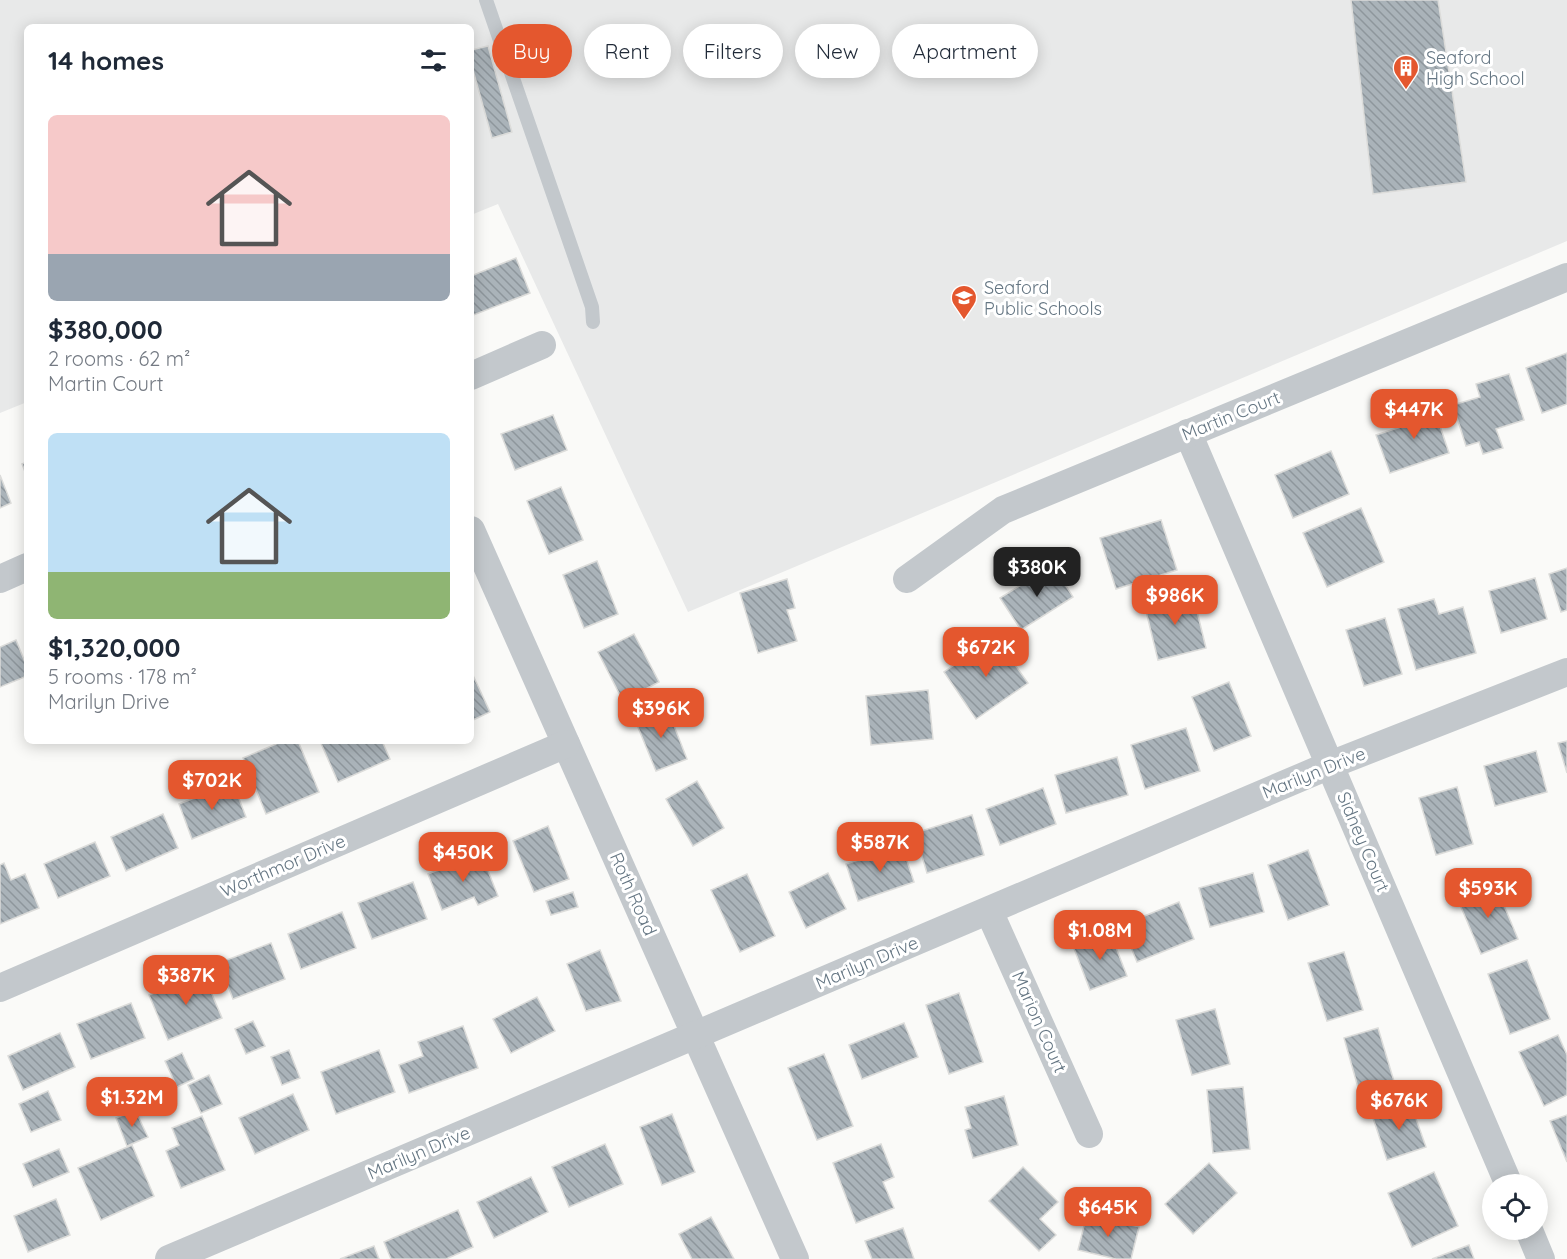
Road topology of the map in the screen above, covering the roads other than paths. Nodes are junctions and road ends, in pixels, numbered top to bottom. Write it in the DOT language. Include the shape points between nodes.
graph roads {
  1 [pos="486,0"];
  2 [pos="1567,277"];
  3 [pos="593,322"];
  4 [pos="542,345"];
  5 [pos="474,375"];
  6 [pos="1188,433"];
  7 [pos="474,537"];
  8 [pos="24,568"];
  9 [pos="0,579"];
  10 [pos="907,579"];
  11 [pos="1567,672"];
  12 [pos="566,744"];
  13 [pos="1330,765"];
  14 [pos="989,911"];
  15 [pos="0,987"];
  16 [pos="696,1035"];
  17 [pos="1089,1134"];
  18 [pos="1504,1174"];
  19 [pos="1532,1240"];
  20 [pos="169,1259"];
  21 [pos="795,1259"];
  22 [pos="1541,1259"];
  1 -- 3 [label="lane" via="592,307"];
  2 -- 6 [label="street, Martin Court"];
  4 -- 5 [label="street"];
  6 -- 10 [label="street, Martin Court" via="1003,510"];
  6 -- 13 [label="street, Sidney Court"];
  7 -- 12 [label="street, Roth Road"];
  8 -- 9 [label="street"];
  11 -- 13 [label="street, Marilyn Drive"];
  12 -- 15 [label="street, Worthmor Drive"];
  12 -- 16 [label="street, Roth Road"];
  13 -- 14 [label="street, Marilyn Drive"];
  13 -- 18 [label="street, Sidney Court"];
  14 -- 16 [label="street, Marilyn Drive"];
  14 -- 17 [label="street, Marion Court"];
  16 -- 20 [label="street, Marilyn Drive"];
  16 -- 21 [label="street, Roth Road"];
  19 -- 22 [label="street"];
}
